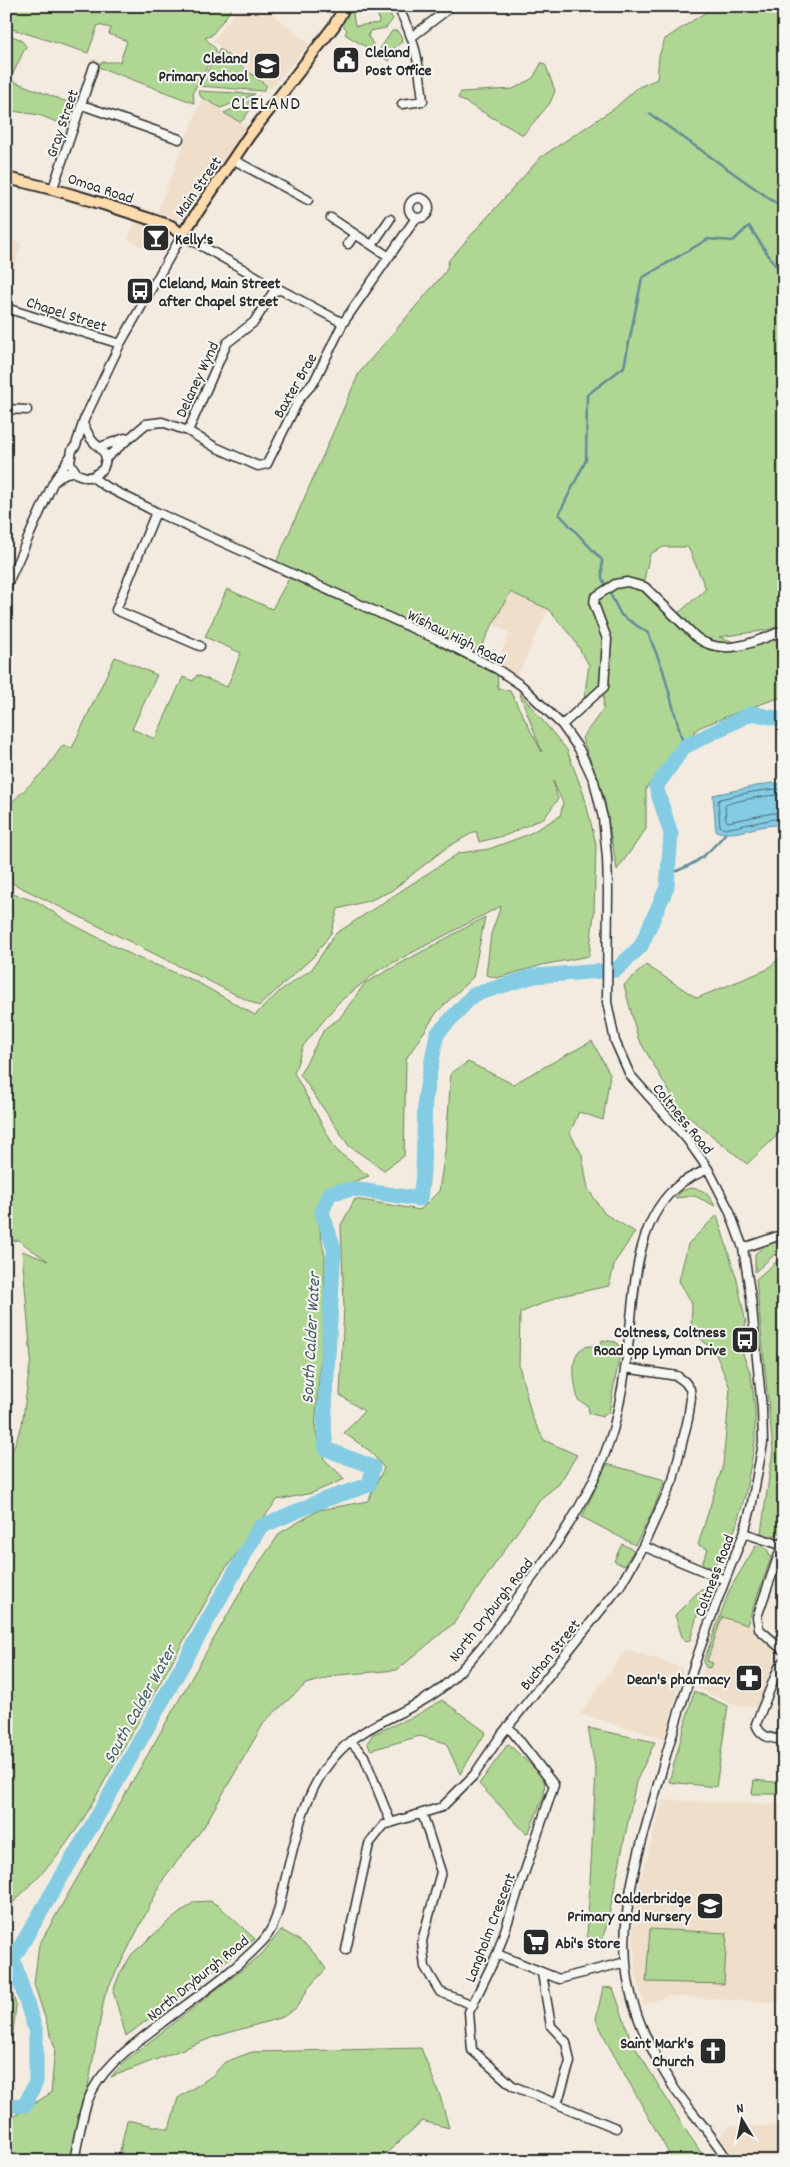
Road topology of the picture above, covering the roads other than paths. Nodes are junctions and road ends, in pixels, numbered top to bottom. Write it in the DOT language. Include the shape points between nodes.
graph roads {
  1 [pos="345,6"];
  2 [pos="397,6"];
  3 [pos="449,6"];
  4 [pos="413,36"];
  5 [pos="94,66"];
  6 [pos="402,104"];
  7 [pos="82,105"];
  8 [pos="179,139"];
  9 [pos="234,160"];
  10 [pos="6,178"];
  11 [pos="53,188"];
  12 [pos="308,200"];
  13 [pos="331,218"];
  14 [pos="390,218"];
  15 [pos="416,218"];
  16 [pos="355,234"];
  17 [pos="182,235"];
  18 [pos="348,244"];
  19 [pos="372,245"];
  20 [pos="388,256"];
  21 [pos="259,278"];
  22 [pos="6,308"];
  23 [pos="343,323"];
  24 [pos="120,344"];
  25 [pos="6,409"];
  26 [pos="27,410"];
  27 [pos="83,424"];
  28 [pos="188,431"];
  29 [pos="129,436"];
  30 [pos="92,440"];
  31 [pos="76,445"];
  32 [pos="100,447"];
  33 [pos="70,457"];
  34 [pos="106,458"];
  35 [pos="103,469"];
  36 [pos="74,471"];
  37 [pos="92,477"];
  38 [pos="53,483"];
  39 [pos="105,486"];
  40 [pos="156,512"];
  41 [pos="9,574"];
  42 [pos="6,587"];
  43 [pos="784,630"];
  44 [pos="200,646"];
  45 [pos="562,725"];
  46 [pos="607,960"];
  47 [pos="708,1170"];
  48 [pos="784,1234"];
  49 [pos="743,1248"];
  50 [pos="625,1368"];
  51 [pos="744,1533"];
  52 [pos="783,1544"];
  53 [pos="643,1546"];
  54 [pos="725,1580"];
  55 [pos="784,1651"];
  56 [pos="784,1661"];
  57 [pos="508,1726"];
  58 [pos="784,1740"];
  59 [pos="350,1741"];
  60 [pos="422,1813"];
  61 [pos="391,1823"];
  62 [pos="346,1950"];
  63 [pos="497,1954"];
  64 [pos="626,1962"];
  65 [pos="542,1972"];
  66 [pos="473,2005"];
  67 [pos="556,2104"];
  68 [pos="616,2128"];
  69 [pos="74,2161"];
  70 [pos="728,2161"];
  1 -- 9 [label="main road, Main Street" via="334,26 273,103"];
  2 -- 4 [label="street"];
  3 -- 4 [label="street"];
  4 -- 6 [label="street" via="423,100"];
  5 -- 7 [label="street, Gray Street"];
  7 -- 8 [label="street"];
  7 -- 11 [label="street, Gray Street"];
  9 -- 12 [label="street"];
  9 -- 17 [label="main road, Main Street"];
  10 -- 11 [label="main road, Omoa Road"];
  11 -- 17 [label="main road, Omoa Road" via="171,226"];
  13 -- 16 [label="street"];
  14 -- 19 [label="street"];
  15 -- 20 [label="street, Baxter Brae"];
  16 -- 18 [label="street"];
  16 -- 19 [label="street"];
  17 -- 21 [label="street"];
  17 -- 24 [label="street, Main Street"];
  19 -- 20 [label="street"];
  20 -- 23 [label="street, Baxter Brae"];
  22 -- 24 [label="street, Chapel Street"];
  23 -- 28 [label="street, Delaney Wynd" via="278,290 272,293 254,322 227,343"];
  23 -- 28 [label="street, Baxter Brae" via="314,382 299,399 267,464 258,466"];
  24 -- 27 [label="street, Main Street"];
  25 -- 26 [label="street"];
  27 -- 30 [label="street"];
  27 -- 31 [label="street, Main Street"];
  28 -- 29 [label="street, Baxter Brae" via="153,422"];
  29 -- 32 [label="street, Baxter Brae"];
  29 -- 34 [label="street, Baxter Brae"];
  30 -- 31 [label="street"];
  30 -- 32 [label="street"];
  31 -- 33 [label="street, Main Street"];
  32 -- 34 [label="street"];
  33 -- 36 [label="street"];
  33 -- 38 [label="street, Main Street"];
  34 -- 35 [label="street"];
  35 -- 37 [label="street"];
  35 -- 39 [label="street"];
  36 -- 37 [label="street" via="83,477"];
  36 -- 38 [label="street"];
  37 -- 39 [label="street, Wishaw High Road"];
  38 -- 41 [label="street, Main Street"];
  39 -- 40 [label="street, Wishaw High Road"];
  40 -- 44 [label="street" via="116,610"];
  40 -- 45 [label="street, Wishaw High Road" via="497,669 522,686"];
  41 -- 42 [label="street, Main Street"];
  43 -- 45 [label="street" via="736,646 714,648 696,637 645,587 627,582 612,586 596,597 594,604 607,639 604,687"];
  45 -- 46 [label="street, Wishaw High Road" via="580,749 594,781 603,818 608,857"];
  46 -- 47 [label="street, Coltness Road" via="607,1002 615,1041 630,1075 687,1139"];
  47 -- 49 [label="street, Coltness Road" via="729,1210"];
  47 -- 50 [label="street, North Dryburgh Road" via="689,1177 670,1194 645,1237 634,1282"];
  48 -- 49 [label="street"];
  49 -- 51 [label="street, Coltness Road" via="752,1307 763,1443"];
  50 -- 53 [label="street, Buchan Street" via="677,1376 690,1390 688,1419 673,1480"];
  50 -- 59 [label="street, North Dryburgh Road" via="607,1449 561,1539 456,1674 422,1701 373,1724"];
  51 -- 52 [label="street"];
  51 -- 54 [label="street, Coltness Road"];
  52 -- 55 [label="street" via="757,1617 759,1629"];
  53 -- 54 [label="street"];
  53 -- 57 [label="street, Buchan Street" via="620,1586"];
  54 -- 64 [label="street, Coltness Road" via="680,1703 634,1869 626,1914"];
  56 -- 58 [label="street" via="779,1666 756,1724 766,1738"];
  57 -- 60 [label="street, Buchan Street" via="472,1778 442,1806"];
  57 -- 63 [label="street, Langholm Crescent" via="554,1785"];
  59 -- 61 [label="street" via="364,1756"];
  59 -- 69 [label="street, North Dryburgh Road" via="335,1755 314,1785 302,1815 280,1905 269,1932 232,1968 125,2052 102,2075 88,2099"];
  60 -- 61 [label="street, Buchan Street"];
  60 -- 66 [label="street" via="441,1872 422,1941 425,1967 440,1992"];
  61 -- 62 [label="street, Buchan Street" via="384,1825 369,1844"];
  63 -- 65 [label="street"];
  63 -- 66 [label="street, Langholm Crescent"];
  64 -- 65 [label="street" via="559,1979"];
  64 -- 70 [label="street, Coltness Road" via="638,2016 658,2060 676,2091"];
  65 -- 67 [label="street" via="551,2026 566,2042 570,2062"];
  66 -- 67 [label="street, Langholm Crescent" via="469,2012 472,2050 514,2086"];
  67 -- 68 [label="street, Langholm Crescent"];
}
